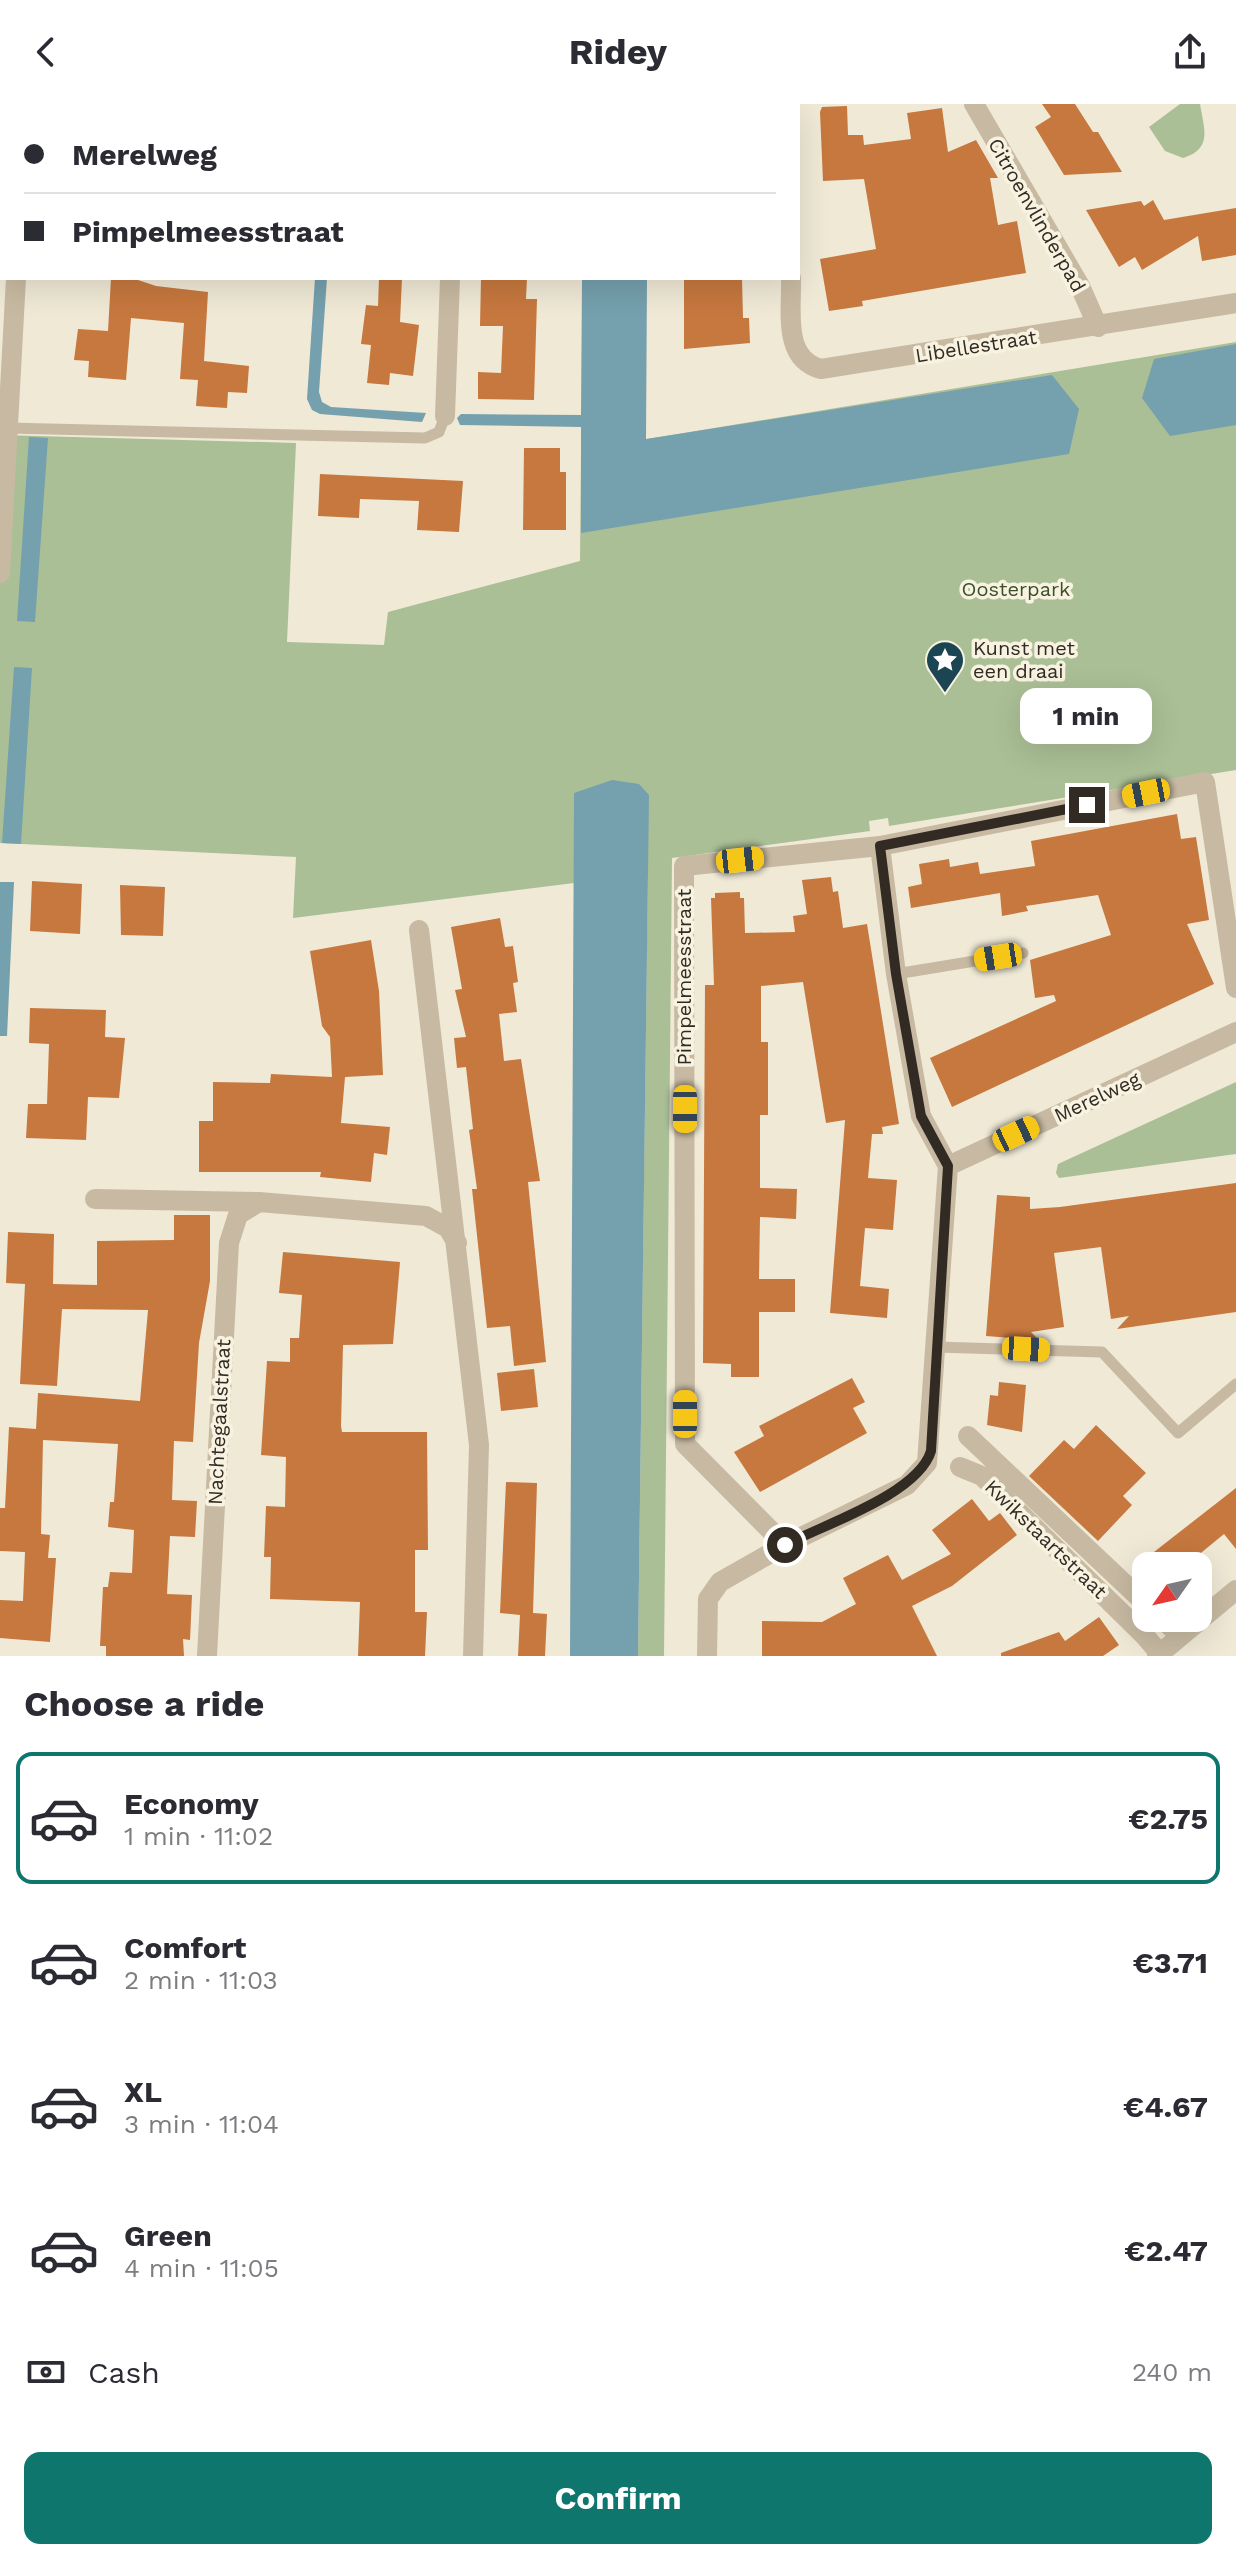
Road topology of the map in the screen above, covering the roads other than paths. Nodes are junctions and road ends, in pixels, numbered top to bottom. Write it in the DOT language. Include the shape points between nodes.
graph roads {
  1 [pos="974,104"];
  2 [pos="16,280"];
  3 [pos="450,280"];
  4 [pos="791,280"];
  5 [pos="1236,303"];
  6 [pos="1098,327"];
  7 [pos="5,383"];
  8 [pos="445,416"];
  9 [pos="8,428"];
  10 [pos="0,573"];
  11 [pos="880,846"];
  12 [pos="419,930"];
  13 [pos="1023,953"];
  14 [pos="896,974"];
  15 [pos="1236,988"];
  16 [pos="1236,1032"];
  17 [pos="948,1166"];
  18 [pos="95,1199"];
  19 [pos="259,1202"];
  20 [pos="457,1243"];
  21 [pos="936,1347"];
  22 [pos="1236,1384"];
  23 [pos="968,1436"];
  24 [pos="960,1467"];
  25 [pos="1031,1510"];
  26 [pos="1072,1534"];
  27 [pos="785,1545"];
  28 [pos="1057,1550"];
  29 [pos="1236,1590"];
  30 [pos="1132,1591"];
  31 [pos="1177,1632"];
  32 [pos="1181,1636"];
  33 [pos="1158,1655"];
  34 [pos="207,1656"];
  35 [pos="473,1656"];
  36 [pos="707,1656"];
  1 -- 6 [label="street, Citroenvlinderpad" via="1080,286"];
  2 -- 7 [label="street"];
  3 -- 8 [label="street"];
  4 -- 6 [label="street, Libellestraat" via="793,343 803,361 821,369"];
  5 -- 6 [label="street, Libellestraat"];
  7 -- 9 [label="street"];
  8 -- 9 [label="lane" via="439,432 425,438"];
  9 -- 10 [label="street"];
  11 -- 14 [label="street"];
  11 -- 15 [label="street, Pimpelmeesstraat" via="1205,782"];
  11 -- 27 [label="street, Pimpelmeesstraat" via="684,866 685,1444"];
  12 -- 20 [label="street"];
  13 -- 14 [label="lane"];
  14 -- 17 [label="street" via="921,1116"];
  16 -- 17 [label="street, Merelweg"];
  17 -- 21 [label="street"];
  18 -- 19 [label="street"];
  19 -- 20 [label="street" via="426,1216 448,1228"];
  19 -- 34 [label="street, Nachtegaalstraat" via="238,1215 229,1243"];
  20 -- 35 [label="street" via="479,1445"];
  21 -- 22 [label="lane" via="1102,1352 1178,1433"];
  21 -- 27 [label="street" via="927,1463 907,1485"];
  23 -- 25 [label="street, Kwikstaartstraat"];
  24 -- 25 [label="street, Kwikstaartstraat"];
  25 -- 26 [label="street, Kwikstaartstraat"];
  25 -- 28 [label="street, Kwikstaartstraat"];
  26 -- 28 [label="street"];
  26 -- 30 [label="street, Kwikstaartstraat"];
  27 -- 36 [label="street" via="720,1582 708,1599"];
  28 -- 33 [label="street, Kwikstaartstraat"];
  29 -- 32 [label="street"];
  31 -- 32 [label="street"];
  32 -- 33 [label="street"];
}
